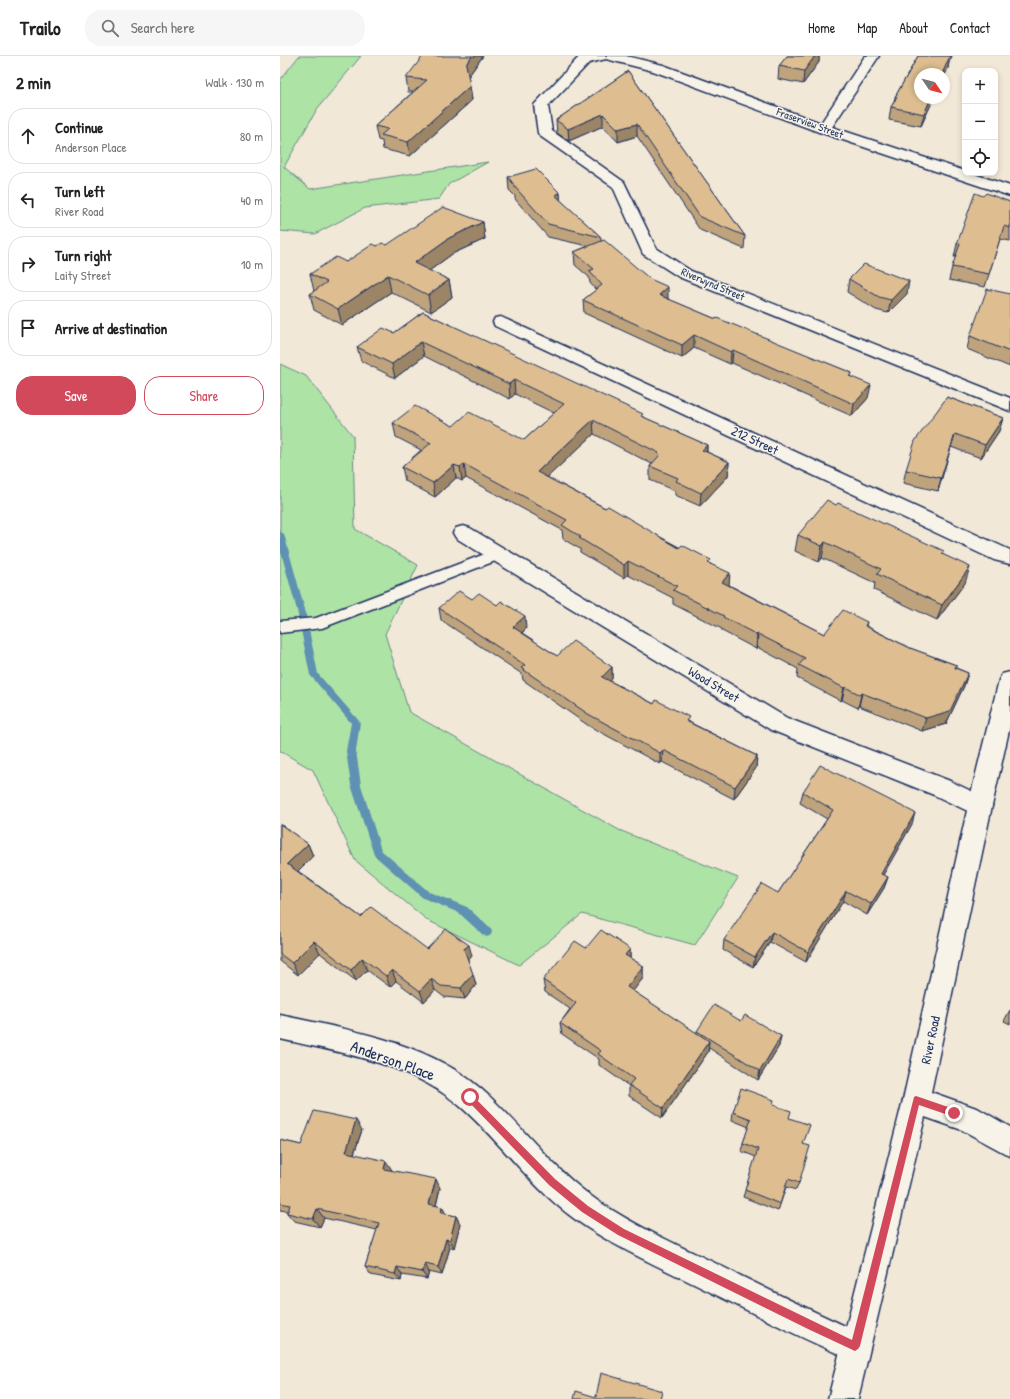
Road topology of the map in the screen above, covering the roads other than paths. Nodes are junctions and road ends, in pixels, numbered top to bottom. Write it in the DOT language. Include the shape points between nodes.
graph roads {
  1 [pos="603,56"];
  2 [pos="610,56"];
  3 [pos="872,56"];
  4 [pos="824,129"];
  5 [pos="1010,191"];
  6 [pos="501,322"];
  7 [pos="1010,405"];
  8 [pos="463,533"];
  9 [pos="498,554"];
  10 [pos="1010,558"];
  11 [pos="280,627"];
  12 [pos="1010,680"];
  13 [pos="980,806"];
  14 [pos="280,1028"];
  15 [pos="916,1100"];
  16 [pos="1010,1142"];
  17 [pos="855,1346"];
  18 [pos="842,1399"];
  1 -- 7 [label="street, Riverwynd Street" via="584,60 541,105 544,133 619,185 649,251 685,274"];
  2 -- 4 [label="street, Fraserview Street" via="658,68"];
  3 -- 4 [label="street"];
  4 -- 5 [label="street, Fraserview Street"];
  6 -- 10 [label="street, 212 Street"];
  8 -- 9 [label="street, Wood Street"];
  9 -- 11 [label="lane" via="318,624"];
  9 -- 13 [label="street, Wood Street" via="779,724 942,788"];
  12 -- 13 [label="street, River Road"];
  13 -- 15 [label="street, River Road"];
  14 -- 17 [label="street, Anderson Place" via="365,1046 436,1074 470,1097 552,1182 585,1209 621,1232"];
  15 -- 16 [label="street" via="969,1119"];
  15 -- 17 [label="street, River Road"];
  17 -- 18 [label="street, River Road"];
}
